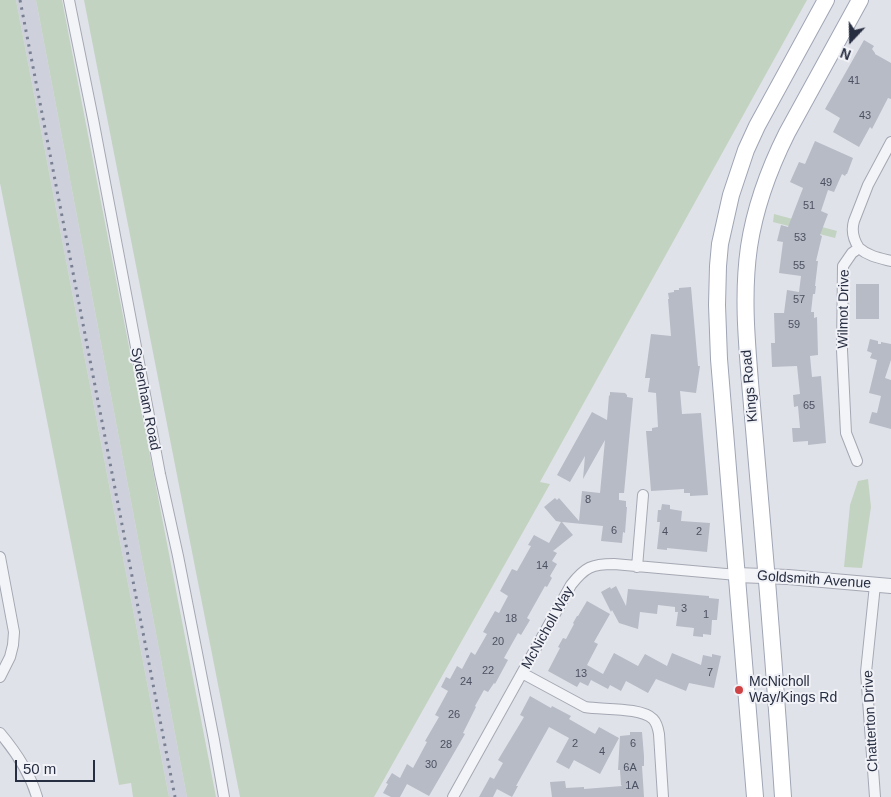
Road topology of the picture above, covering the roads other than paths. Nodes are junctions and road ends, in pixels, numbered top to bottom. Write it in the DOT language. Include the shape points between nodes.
graph roads {
  1 [pos="69,0"];
  2 [pos="826,0"];
  3 [pos="860,0"];
  4 [pos="891,142"];
  5 [pos="859,248"];
  6 [pos="891,261"];
  7 [pos="856,461"];
  8 [pos="644,495"];
  9 [pos="0,557"];
  10 [pos="637,567"];
  11 [pos="737,575"];
  12 [pos="767,576"];
  13 [pos="875,584"];
  14 [pos="891,586"];
  15 [pos="522,673"];
  16 [pos="0,677"];
  17 [pos="0,733"];
  18 [pos="37,797"];
  19 [pos="224,797"];
  20 [pos="453,797"];
  21 [pos="663,797"];
  22 [pos="756,797"];
  23 [pos="784,797"];
  24 [pos="876,797"];
  1 -- 19 [label="street, Sydenham Road"];
  2 -- 11 [label="main road, Kings Road" via="746,150 720,244 717,283 719,359"];
  3 -- 12 [label="main road, Kings Road" via="777,153 763,189 749,246 745,287 747,343"];
  4 -- 5 [label="street" via="868,185 852,227 853,238"];
  5 -- 6 [label="street" via="864,253"];
  5 -- 7 [label="street, Wilmot Drive" via="843,266 842,350 846,433"];
  8 -- 10 [label="street"];
  9 -- 16 [label="street" via="14,632 10,657"];
  10 -- 11 [label="street, McNicholl Way"];
  10 -- 15 [label="street, McNicholl Way" via="600,564 584,570 571,584"];
  11 -- 12 [label="street, Goldsmith Avenue"];
  11 -- 22 [label="main road, Kings Road"];
  12 -- 13 [label="street, Goldsmith Avenue"];
  12 -- 23 [label="main road, Kings Road"];
  13 -- 14 [label="street, Goldsmith Avenue"];
  13 -- 24 [label="street, Chatterton Drive" via="866,672"];
  15 -- 20 [label="street, McNicholl Way"];
  15 -- 21 [label="street" via="585,707 635,711 651,717 659,734"];
  17 -- 18 [label="street" via="24,767"];
}
